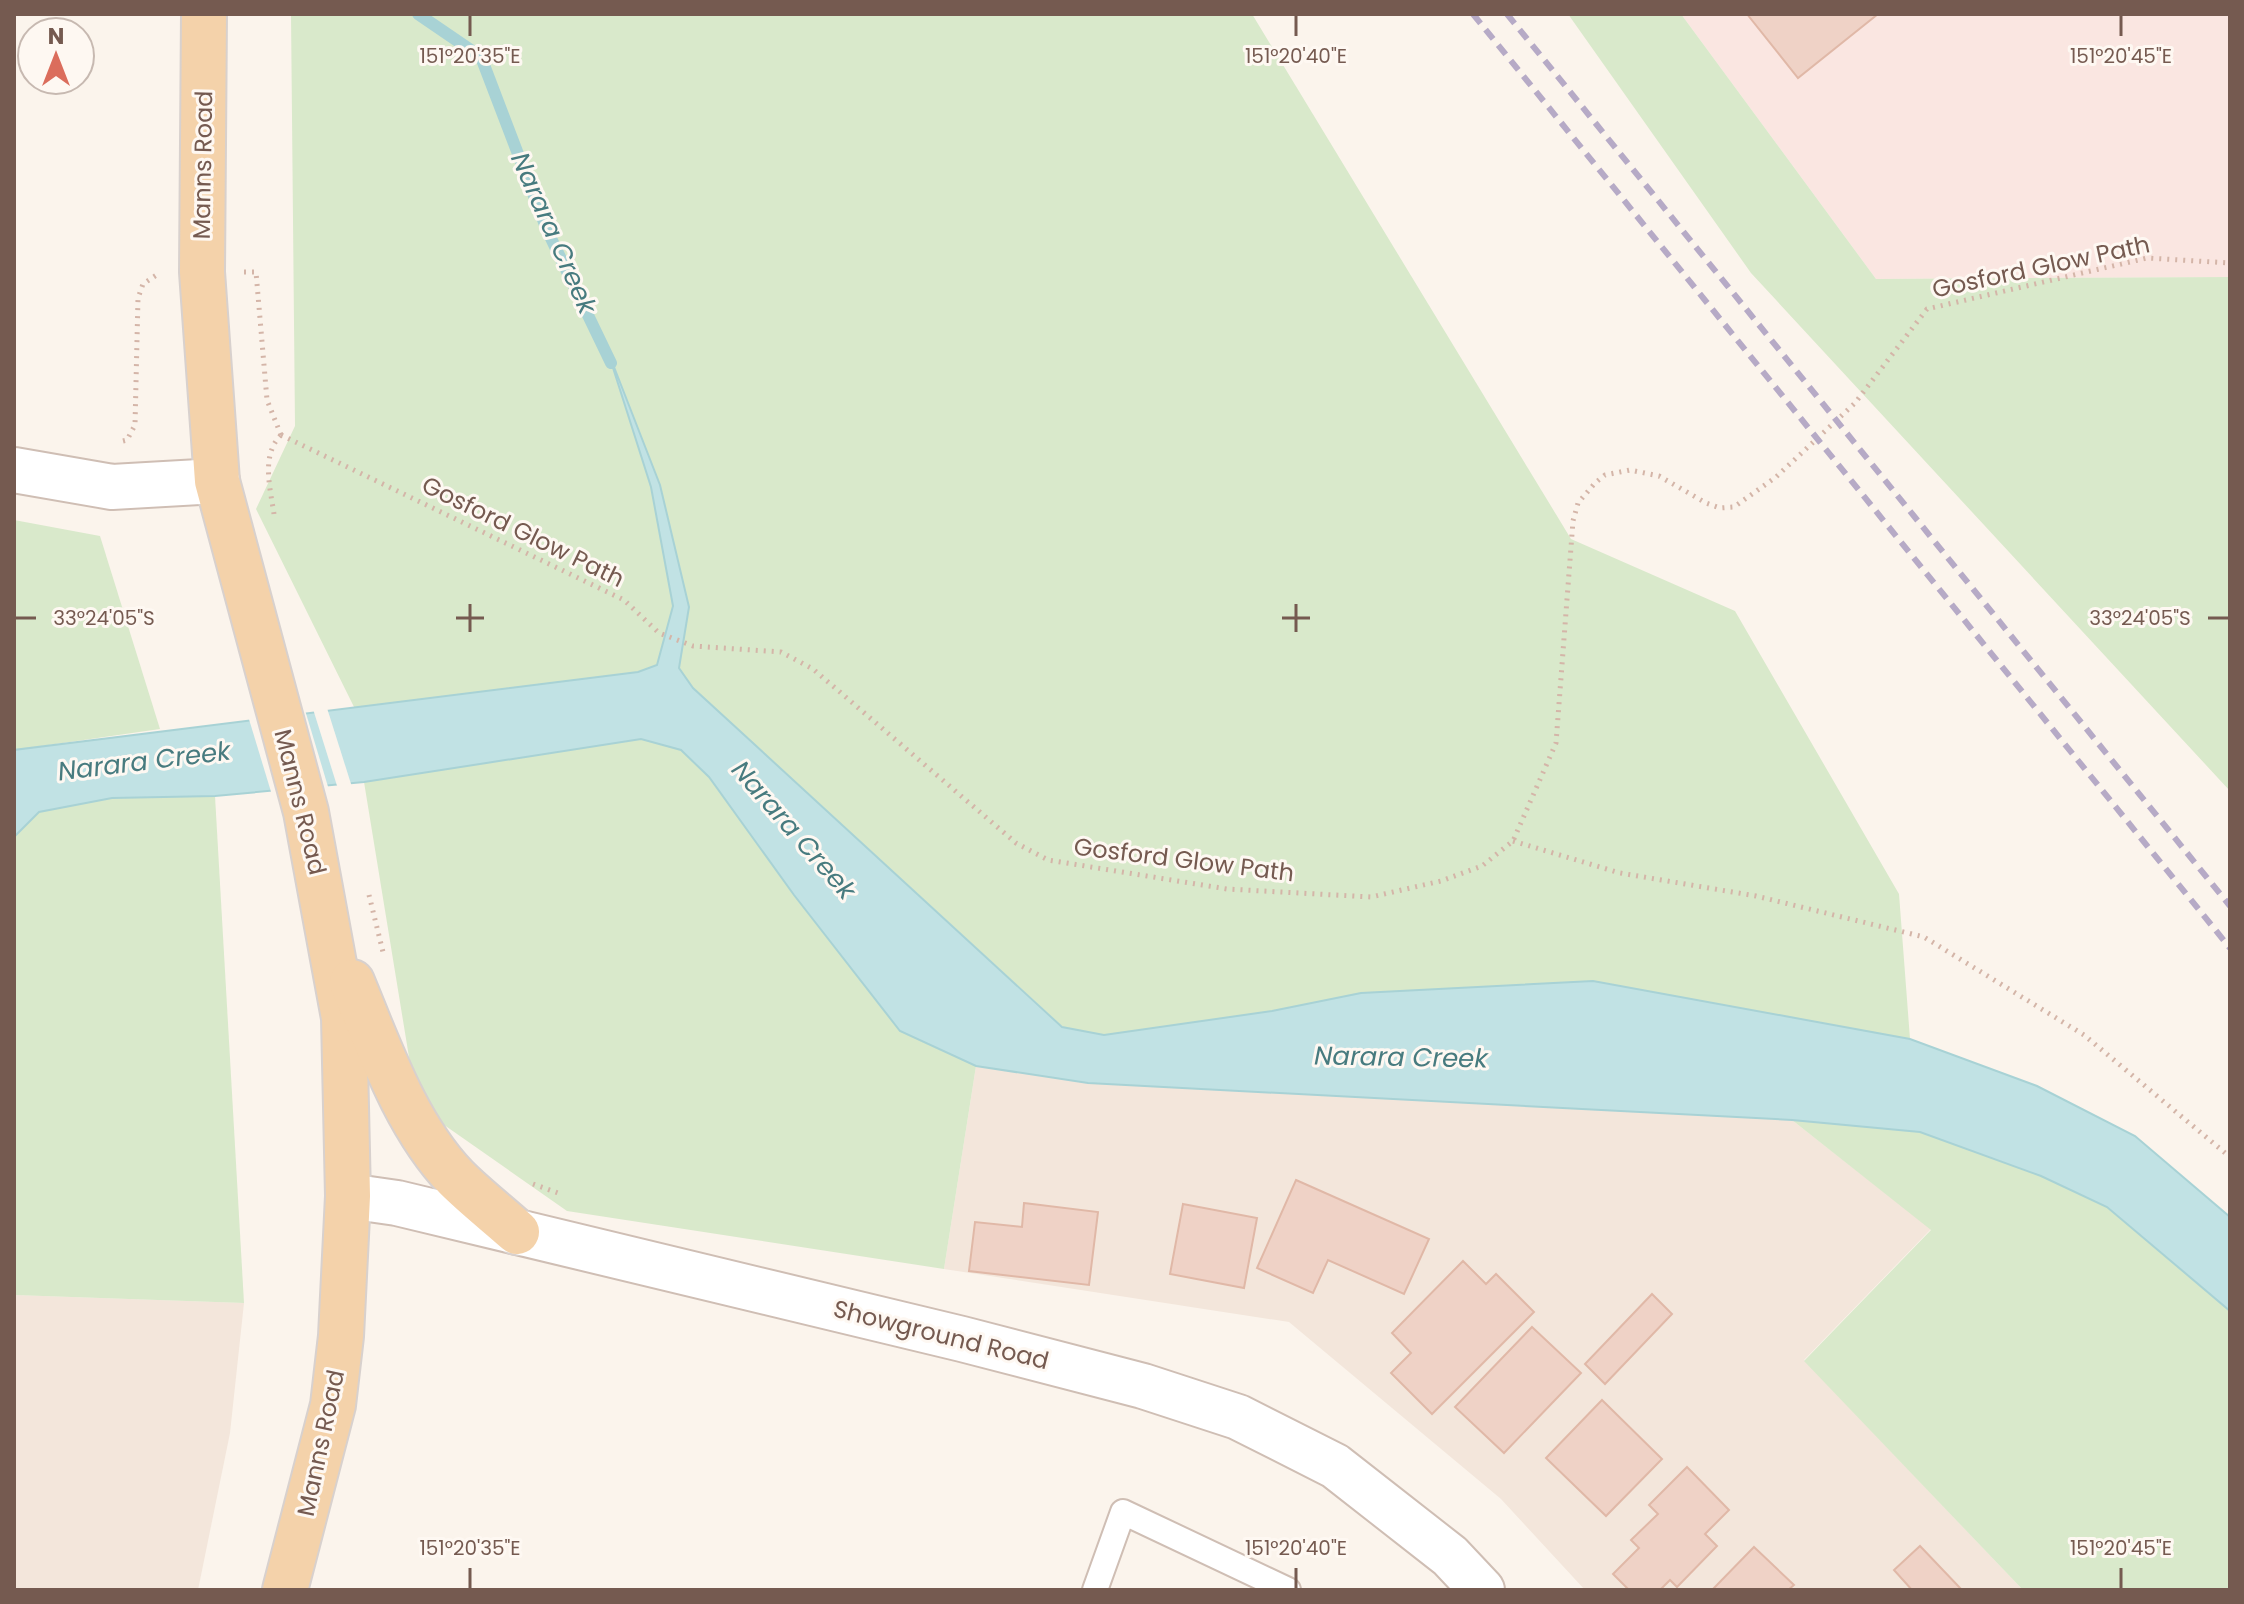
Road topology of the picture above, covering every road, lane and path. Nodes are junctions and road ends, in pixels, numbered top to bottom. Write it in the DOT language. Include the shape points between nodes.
graph roads {
  1 [pos="204,14"];
  2 [pos="2230,263"];
  3 [pos="202,272"];
  4 [pos="127,440"];
  5 [pos="14,470"];
  6 [pos="217,481"];
  7 [pos="1513,841"];
  8 [pos="369,892"];
  9 [pos="329,928"];
  10 [pos="383,953"];
  11 [pos="2230,1157"];
  12 [pos="527,1182"];
  13 [pos="348,1196"];
  14 [pos="566,1196"];
  15 [pos="517,1232"];
  16 [pos="285,1590"];
  17 [pos="1095,1590"];
  18 [pos="1288,1590"];
  19 [pos="1482,1590"];
  1 -- 3 [label="main road, Manns Road"];
  2 -- 7 [label="path, Gosford Glow Path" via="2147,258 1927,309 1855,403 1776,477 1734,507 1706,503 1643,472 1617,472 1595,483 1578,503 1573,521 1556,743"];
  3 -- 4 [label="path" via="157,274 143,284 134,341 135,425"];
  3 -- 6 [label="main road, Manns Road"];
  3 -- 7 [label="path, Gosford Glow Path" via="256,272 267,400 281,435 624,600 659,633 693,646 781,652 813,669 1016,843 1048,860 1227,889 1371,897 1482,866"];
  5 -- 6 [label="street" via="112,487"];
  6 -- 9 [label="main road, Manns Road" via="306,812"];
  7 -- 11 [label="path" via="1620,873 1756,896 1924,937 2084,1035"];
  8 -- 10 [label="path"];
  9 -- 13 [label="main road, Manns Road" via="344,1018"];
  9 -- 15 [label="main road" via="384,1059 422,1130 455,1177"];
  12 -- 14 [label="path"];
  13 -- 15 [label="street, Showground Road"];
  13 -- 16 [label="main road, Manns Road" via="333,1405"];
  15 -- 19 [label="street, Showground Road" via="962,1339 1238,1417 1335,1466 1450,1556"];
  17 -- 18 [label="lane" via="1123,1512"];
}
